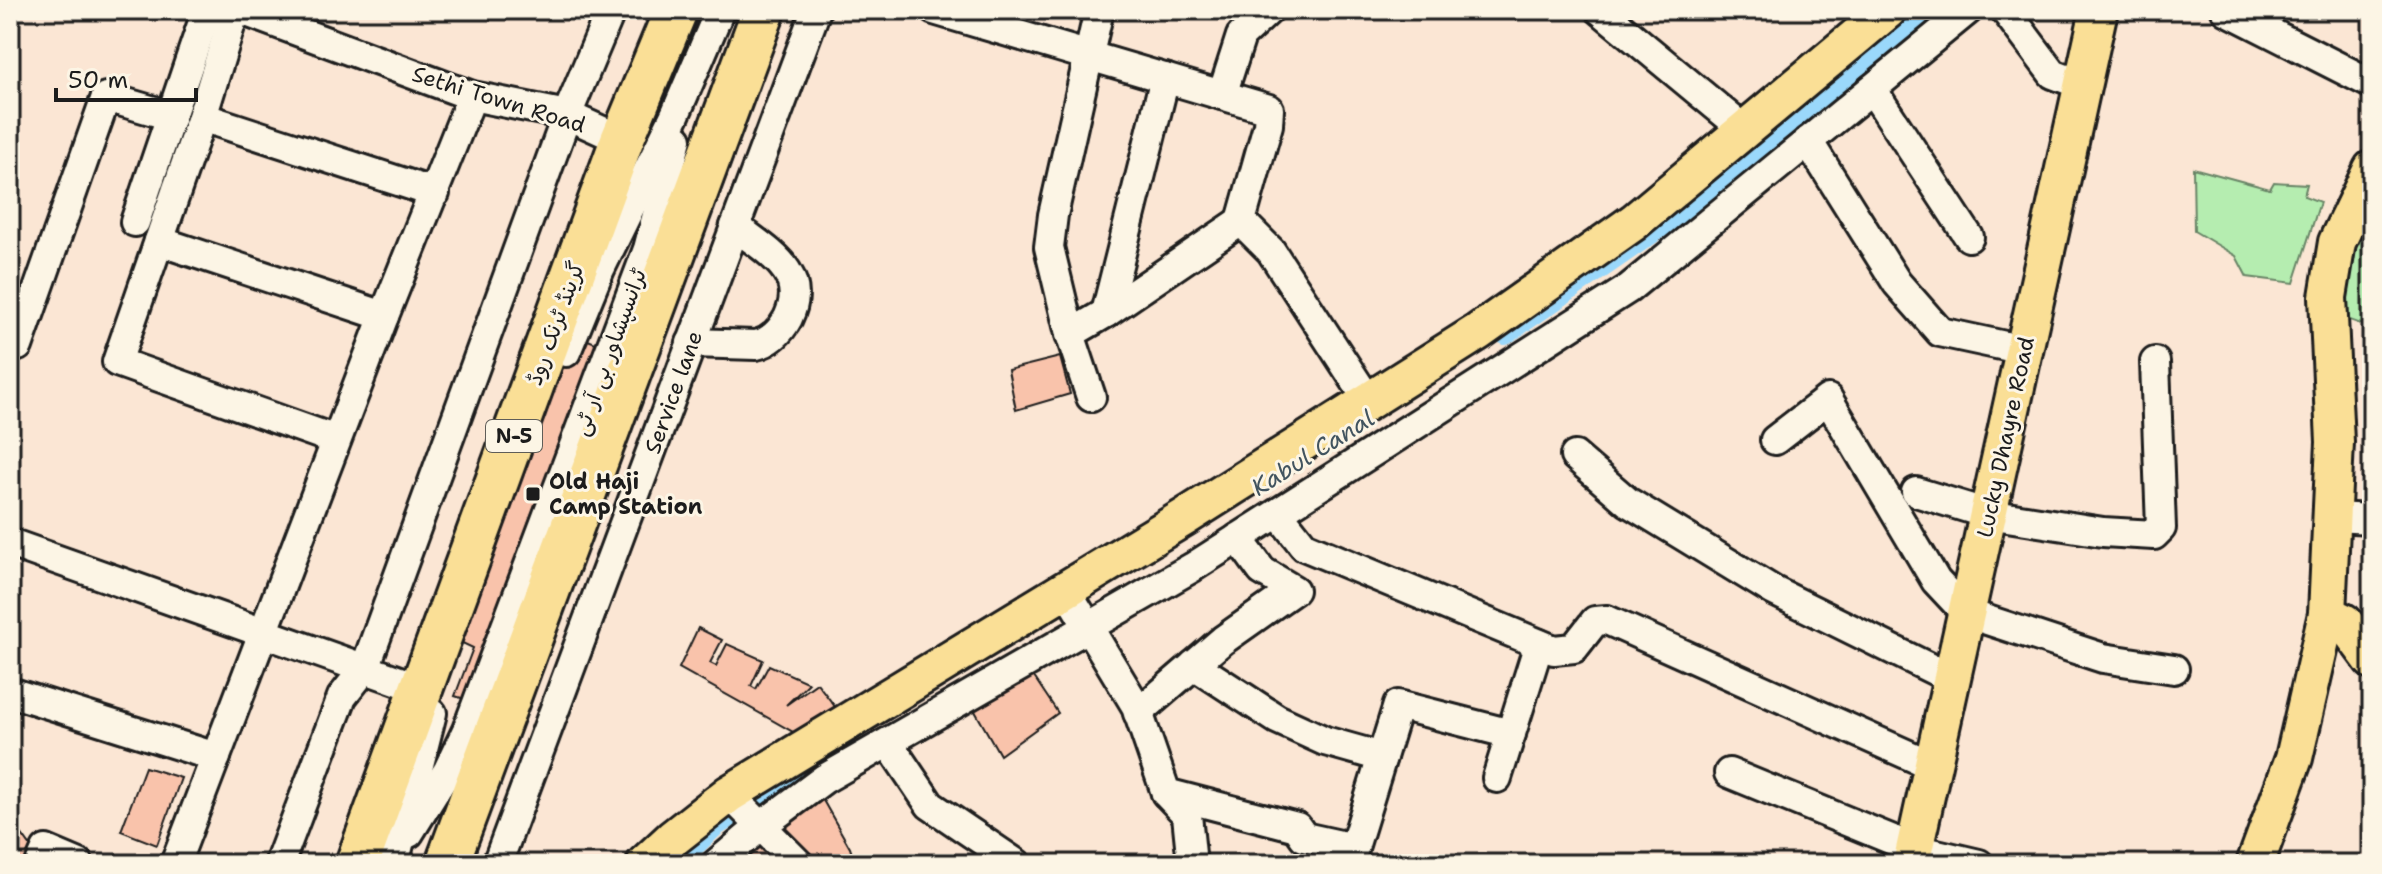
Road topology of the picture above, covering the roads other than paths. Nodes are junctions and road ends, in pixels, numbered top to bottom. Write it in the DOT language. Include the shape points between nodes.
graph roads {
  1 [pos="207,10"];
  2 [pos="238,10"];
  3 [pos="611,10"];
  4 [pos="676,10"];
  5 [pos="720,10"];
  6 [pos="764,10"];
  7 [pos="816,10"];
  8 [pos="934,10"];
  9 [pos="1099,10"];
  10 [pos="1269,10"];
  11 [pos="1888,10"];
  12 [pos="1968,10"];
  13 [pos="2005,10"];
  14 [pos="2099,10"];
  15 [pos="2226,10"];
  16 [pos="1613,14"];
  17 [pos="1090,58"];
  18 [pos="697,64"];
  19 [pos="1165,78"];
  20 [pos="2372,84"];
  21 [pos="2082,85"];
  22 [pos="1872,89"];
  23 [pos="1222,95"];
  24 [pos="472,96"];
  25 [pos="567,115"];
  26 [pos="171,116"];
  27 [pos="202,117"];
  28 [pos="1746,131"];
  29 [pos="622,140"];
  30 [pos="1808,141"];
  31 [pos="702,171"];
  32 [pos="2369,183"];
  33 [pos="435,193"];
  34 [pos="738,217"];
  35 [pos="1241,221"];
  36 [pos="135,222"];
  37 [pos="1969,237"];
  38 [pos="159,241"];
  39 [pos="1106,313"];
  40 [pos="384,316"];
  41 [pos="1070,334"];
  42 [pos="691,343"];
  43 [pos="18,346"];
  44 [pos="2024,350"];
  45 [pos="2155,362"];
  46 [pos="1091,397"];
  47 [pos="1368,400"];
  48 [pos="336,440"];
  49 [pos="1775,440"];
  50 [pos="1575,456"];
  51 [pos="1916,492"];
  52 [pos="1278,513"];
  53 [pos="1988,514"];
  54 [pos="2333,517"];
  55 [pos="2372,519"];
  56 [pos="1238,538"];
  57 [pos="10,543"];
  58 [pos="1066,590"];
  59 [pos="1966,613"];
  60 [pos="2327,614"];
  61 [pos="1087,626"];
  62 [pos="264,631"];
  63 [pos="1539,644"];
  64 [pos="2372,660"];
  65 [pos="1194,665"];
  66 [pos="365,668"];
  67 [pos="2174,669"];
  68 [pos="1952,679"];
  69 [pos="422,689"];
  70 [pos="10,692"];
  71 [pos="1138,713"];
  72 [pos="1511,734"];
  73 [pos="889,744"];
  74 [pos="216,757"];
  75 [pos="1382,757"];
  76 [pos="1933,766"];
  77 [pos="1729,773"];
  78 [pos="1497,778"];
  79 [pos="1166,793"];
  80 [pos="732,796"];
  81 [pos="758,824"];
  82 [pos="397,856"];
  83 [pos="1352,856"];
  84 [pos="1913,857"];
  85 [pos="653,861"];
  86 [pos="40,864"];
  87 [pos="79,864"];
  88 [pos="175,864"];
  89 [pos="279,864"];
  90 [pos="357,864"];
  91 [pos="447,864"];
  92 [pos="497,864"];
  93 [pos="716,864"];
  94 [pos="799,864"];
  95 [pos="1017,864"];
  96 [pos="1192,864"];
  97 [pos="1979,864"];
  98 [pos="2255,864"];
  1 -- 26 [label="street"];
  2 -- 24 [label="street, Sethi Town Road"];
  2 -- 27 [label="street"];
  3 -- 25 [label="street"];
  4 -- 29 [label="highway, گرینڈ ٹرنک روڈ / N-5"];
  5 -- 18 [label="street, ٹرانسپشاور بی آر ٹی"];
  6 -- 31 [label="highway"];
  7 -- 34 [label="street, Service lane"];
  8 -- 17 [label="street"];
  9 -- 17 [label="street"];
  10 -- 23 [label="street" via="1241,36"];
  11 -- 28 [label="main road"];
  12 -- 22 [label="street"];
  13 -- 21 [label="street" via="2053,74"];
  14 -- 21 [label="main road, Lucky Dhayre Road"];
  15 -- 20 [label="street"];
  16 -- 28 [label="street"];
  17 -- 19 [label="street"];
  17 -- 41 [label="street" via="1049,247"];
  18 -- 82 [label="street, ٹرانسپشاور بی آر ٹی" via="600,269 491,549 433,707"];
  18 -- 82 [label="street, ٹرانسپشاور بی آر ٹی" via="648,249 531,561 463,740"];
  19 -- 23 [label="street"];
  19 -- 39 [label="street"];
  21 -- 44 [label="main road, Lucky Dhayre Road"];
  22 -- 30 [label="street"];
  22 -- 37 [label="street"];
  23 -- 35 [label="street" via="1269,109"];
  24 -- 25 [label="street, Sethi Town Road"];
  24 -- 33 [label="street"];
  25 -- 29 [label="street, Sethi Town Road"];
  25 -- 66 [label="street"];
  26 -- 36 [label="street"];
  26 -- 43 [label="street" via="106,97"];
  27 -- 33 [label="street"];
  27 -- 38 [label="street"];
  28 -- 47 [label="main road" via="1634,222 1478,332"];
  29 -- 69 [label="highway, گرینڈ ٹرنک روڈ / N-5"];
  30 -- 44 [label="street" via="1897,283 1940,332"];
  30 -- 52 [label="street" via="1628,289"];
  31 -- 34 [label="street"];
  31 -- 91 [label="highway"];
  32 -- 54 [label="main road" via="2337,242 2328,297"];
  33 -- 40 [label="street"];
  34 -- 42 [label="street, Service lane"];
  34 -- 42 [label="street" via="786,268 794,283 790,313 767,343"];
  35 -- 39 [label="street"];
  35 -- 47 [label="street" via="1271,251"];
  38 -- 40 [label="street"];
  38 -- 48 [label="street" via="117,362"];
  39 -- 41 [label="street"];
  40 -- 48 [label="street"];
  41 -- 46 [label="street"];
  42 -- 92 [label="street, Service lane"];
  44 -- 53 [label="main road, Lucky Dhayre Road"];
  45 -- 53 [label="street" via="2161,528 2154,535"];
  47 -- 58 [label="main road"];
  48 -- 62 [label="street"];
  49 -- 59 [label="street" via="1828,399 1936,581"];
  50 -- 68 [label="street" via="1628,502 1774,591"];
  51 -- 53 [label="street"];
  52 -- 56 [label="street"];
  52 -- 63 [label="street" via="1304,546"];
  53 -- 59 [label="main road, Lucky Dhayre Road"];
  54 -- 55 [label="street"];
  54 -- 60 [label="main road"];
  56 -- 61 [label="street"];
  56 -- 65 [label="street" via="1262,571 1294,590"];
  57 -- 62 [label="street"];
  58 -- 61 [label="street"];
  58 -- 80 [label="main road"];
  59 -- 67 [label="street" via="2103,658"];
  59 -- 68 [label="main road, Lucky Dhayre Road"];
  60 -- 64 [label="main road" via="2344,622"];
  60 -- 98 [label="main road" via="2294,758"];
  61 -- 71 [label="street"];
  61 -- 73 [label="street"];
  62 -- 66 [label="street"];
  62 -- 74 [label="street"];
  63 -- 72 [label="street"];
  63 -- 76 [label="street" via="1554,650 1574,648 1595,621 1607,620"];
  65 -- 71 [label="street"];
  65 -- 75 [label="street" via="1277,719 1325,741"];
  66 -- 69 [label="street"];
  66 -- 89 [label="street" via="342,697"];
  68 -- 76 [label="main road, Lucky Dhayre Road"];
  69 -- 90 [label="highway, گرینڈ ٹرنک روڈ / N-5"];
  70 -- 74 [label="street"];
  71 -- 79 [label="street"];
  72 -- 75 [label="street" via="1398,705"];
  72 -- 78 [label="street"];
  73 -- 81 [label="street" via="824,779"];
  73 -- 95 [label="street" via="930,805"];
  74 -- 88 [label="street"];
  75 -- 83 [label="street"];
  76 -- 84 [label="main road, Lucky Dhayre Road"];
  77 -- 84 [label="street"];
  79 -- 83 [label="street" via="1297,827 1304,837"];
  79 -- 96 [label="street" via="1187,815"];
  80 -- 81 [label="street"];
  80 -- 85 [label="main road"];
  81 -- 93 [label="street"];
  81 -- 94 [label="street"];
  84 -- 97 [label="street"];
  86 -- 87 [label="street" via="46,850"];
}
